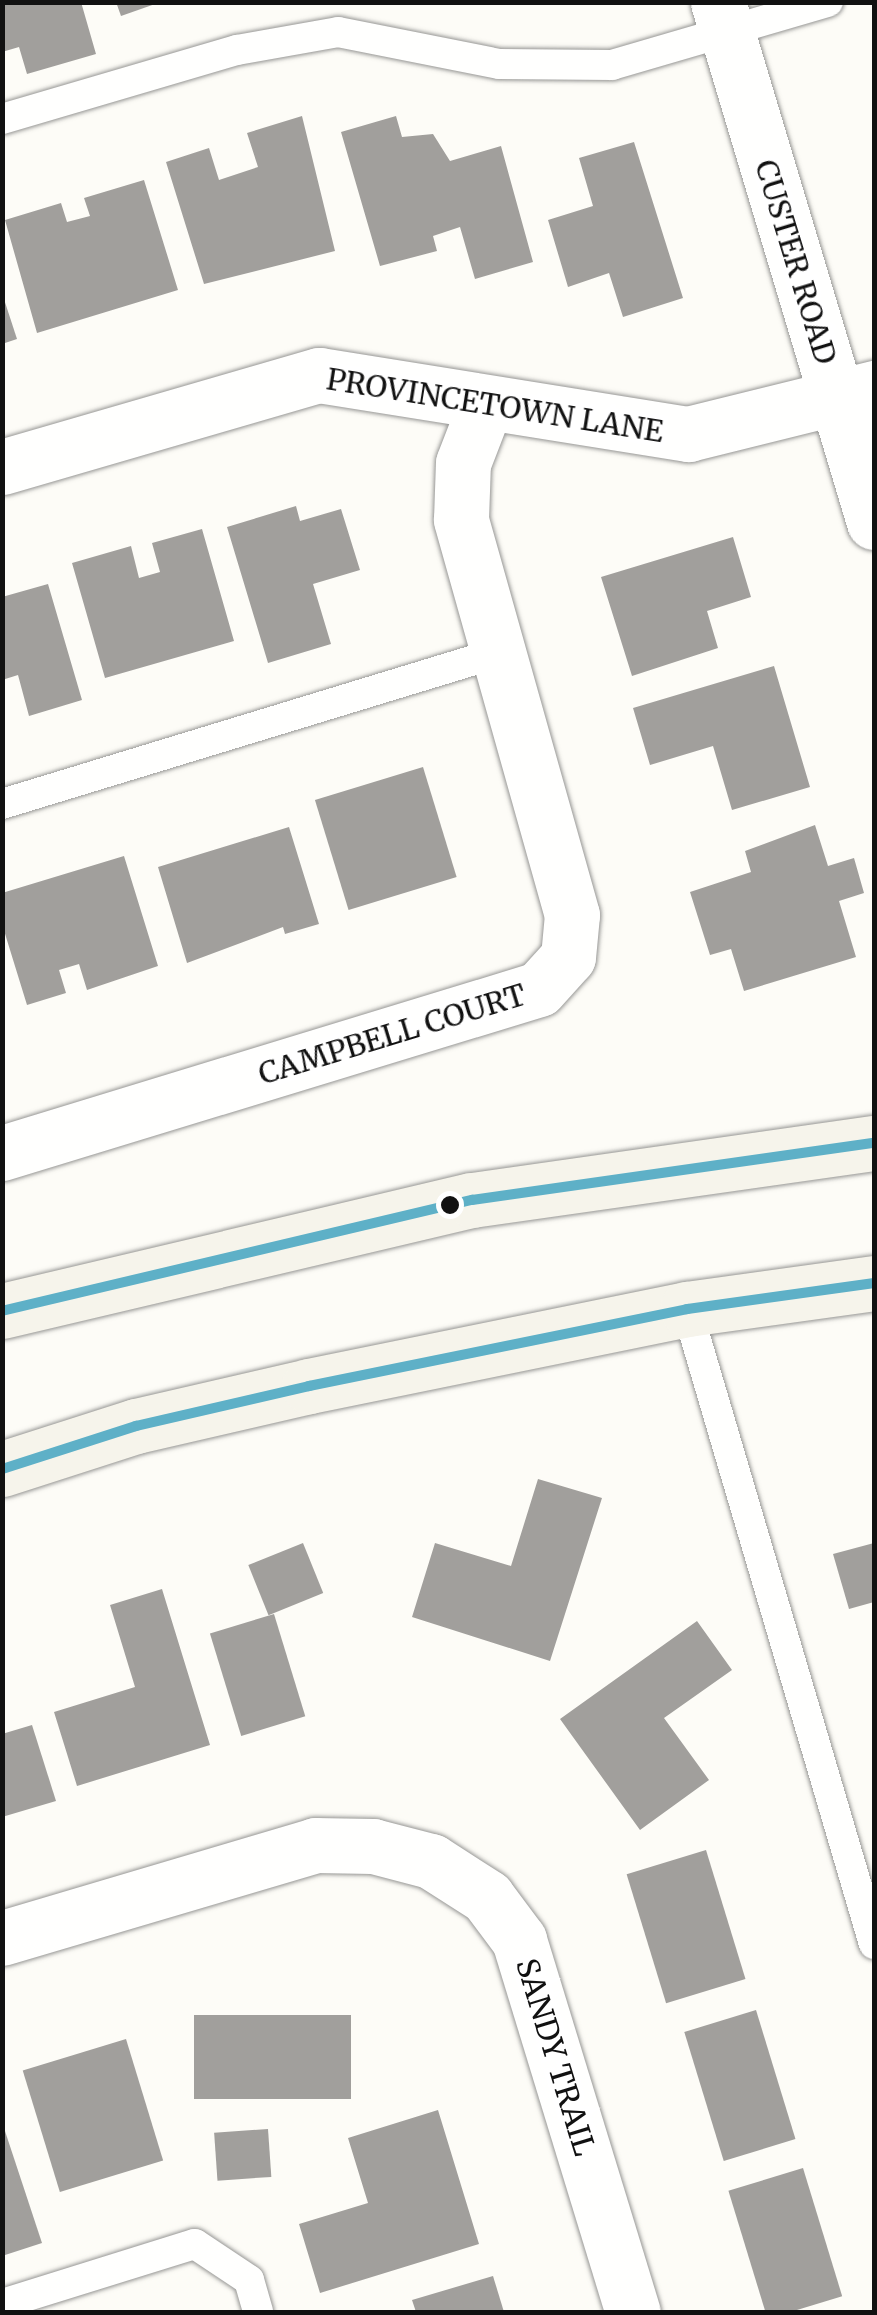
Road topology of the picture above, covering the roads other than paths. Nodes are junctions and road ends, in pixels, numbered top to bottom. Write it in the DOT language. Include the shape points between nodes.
graph roads {
  1 [pos="828,2"];
  2 [pos="723,18"];
  3 [pos="2,120"];
  4 [pos="856,394"];
  5 [pos="485,406"];
  6 [pos="2,467"];
  7 [pos="874,522"];
  8 [pos="497,654"];
  9 [pos="2,804"];
  10 [pos="874,1143"];
  11 [pos="2,1153"];
  12 [pos="874,1282"];
  13 [pos="687,1309"];
  14 [pos="2,1311"];
  15 [pos="2,1469"];
  16 [pos="2,1938"];
  17 [pos="874,1944"];
  18 [pos="2,2304"];
  19 [pos="258,2312"];
  20 [pos="633,2312"];
  1 -- 2 [label="lane"];
  2 -- 3 [label="lane" via="612,65 499,64 338,32 237,50"];
  2 -- 4 [label="street, CUSTER ROAD"];
  4 -- 5 [label="street, PROVINCETOWN LANE" via="688,434"];
  4 -- 7 [label="street, CUSTER ROAD"];
  5 -- 6 [label="street, PROVINCETOWN LANE" via="319,375"];
  5 -- 8 [label="street, CAMPBELL COURT" via="463,463 461,519"];
  8 -- 9 [label="lane"];
  8 -- 11 [label="street, CAMPBELL COURT" via="572,915 568,957 539,989"];
  10 -- 14 [label="main road" via="472,1200"];
  12 -- 13 [label="main road"];
  13 -- 15 [label="main road" via="136,1426"];
  13 -- 17 [label="lane"];
  16 -- 20 [label="street, SANDY TRAIL" via="315,1845 374,1846 431,1862 488,1898 520,1940"];
  18 -- 19 [label="lane" via="195,2244 249,2280"];
}
